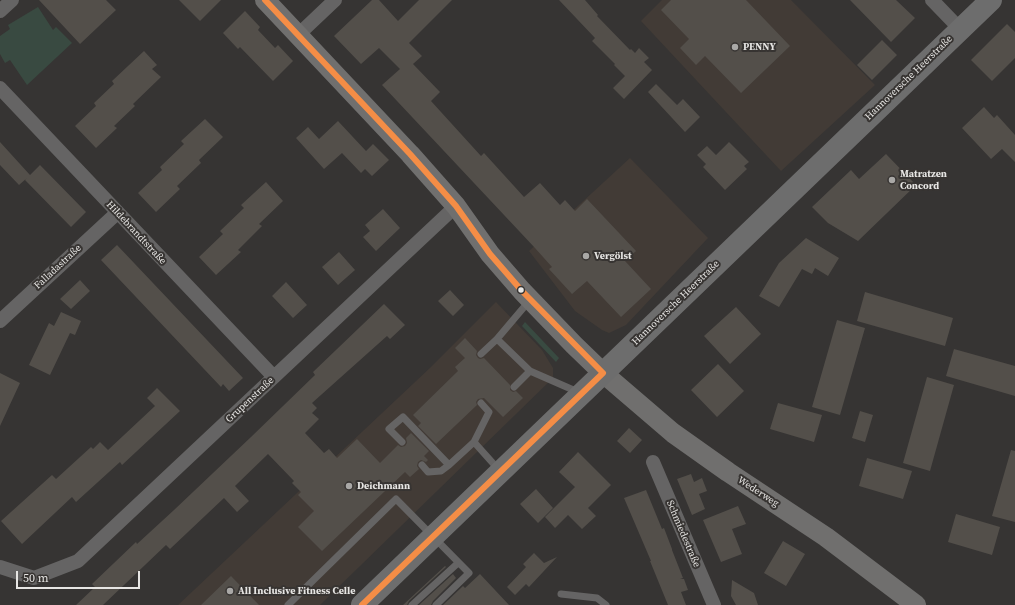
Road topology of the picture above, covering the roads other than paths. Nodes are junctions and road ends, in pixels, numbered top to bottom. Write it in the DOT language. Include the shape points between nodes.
graph roads {
  1 [pos="12,0"];
  2 [pos="265,0"];
  3 [pos="335,0"];
  4 [pos="932,0"];
  5 [pos="991,0"];
  6 [pos="0,11"];
  7 [pos="960,29"];
  8 [pos="298,35"];
  9 [pos="0,88"];
  10 [pos="456,206"];
  11 [pos="117,213"];
  12 [pos="530,300"];
  13 [pos="0,321"];
  14 [pos="497,339"];
  15 [pos="481,354"];
  16 [pos="530,371"];
  17 [pos="603,373"];
  18 [pos="274,378"];
  19 [pos="514,387"];
  20 [pos="582,393"];
  21 [pos="480,402"];
  22 [pos="402,442"];
  23 [pos="474,442"];
  24 [pos="653,462"];
  25 [pos="422,465"];
  26 [pos="449,465"];
  27 [pos="500,472"];
  28 [pos="433,536"];
  29 [pos="458,562"];
  30 [pos="0,567"];
  31 [pos="561,594"];
  32 [pos="369,601"];
  33 [pos="288,605"];
  34 [pos="412,605"];
  35 [pos="436,605"];
  36 [pos="606,605"];
  37 [pos="714,605"];
  38 [pos="916,605"];
  1 -- 6 [label="street"];
  2 -- 8 [label="street, Wederweg"];
  3 -- 8 [label="street"];
  4 -- 7 [label="street"];
  5 -- 7 [label="main road, Hannoversche Heerstraße"];
  7 -- 17 [label="main road, Hannoversche Heerstraße"];
  8 -- 10 [label="street, Wederweg"];
  9 -- 11 [label="street, Hildebrandtstraße"];
  10 -- 12 [label="street, Wederweg" via="490,254"];
  10 -- 18 [label="street, Grupenstraße"];
  11 -- 13 [label="street, Falladastraße"];
  11 -- 18 [label="street, Hildebrandtstraße"];
  12 -- 14 [label="lane"];
  12 -- 17 [label="street, Wederweg"];
  14 -- 15 [label="lane"];
  14 -- 16 [label="lane"];
  16 -- 19 [label="lane"];
  16 -- 20 [label="lane"];
  17 -- 20 [label="main road, Hannoversche Heerstraße"];
  17 -- 38 [label="street, Wederweg" via="673,433 826,537"];
  18 -- 30 [label="street, Grupenstraße" via="78,560 34,578"];
  20 -- 27 [label="main road, Hannoversche Heerstraße"];
  21 -- 23 [label="lane" via="491,409"];
  22 -- 26 [label="lane" via="389,429 403,417"];
  23 -- 26 [label="lane"];
  23 -- 27 [label="lane"];
  24 -- 37 [label="street, Schmiedestraße"];
  25 -- 26 [label="lane" via="428,472 441,471"];
  27 -- 28 [label="main road, Hannoversche Heerstraße"];
  28 -- 29 [label="lane"];
  28 -- 32 [label="main road, Hannoversche Heerstraße"];
  28 -- 33 [label="lane" via="396,499"];
  29 -- 34 [label="lane"];
  29 -- 35 [label="lane" via="469,573"];
  31 -- 36 [label="lane" via="597,598"];
}
